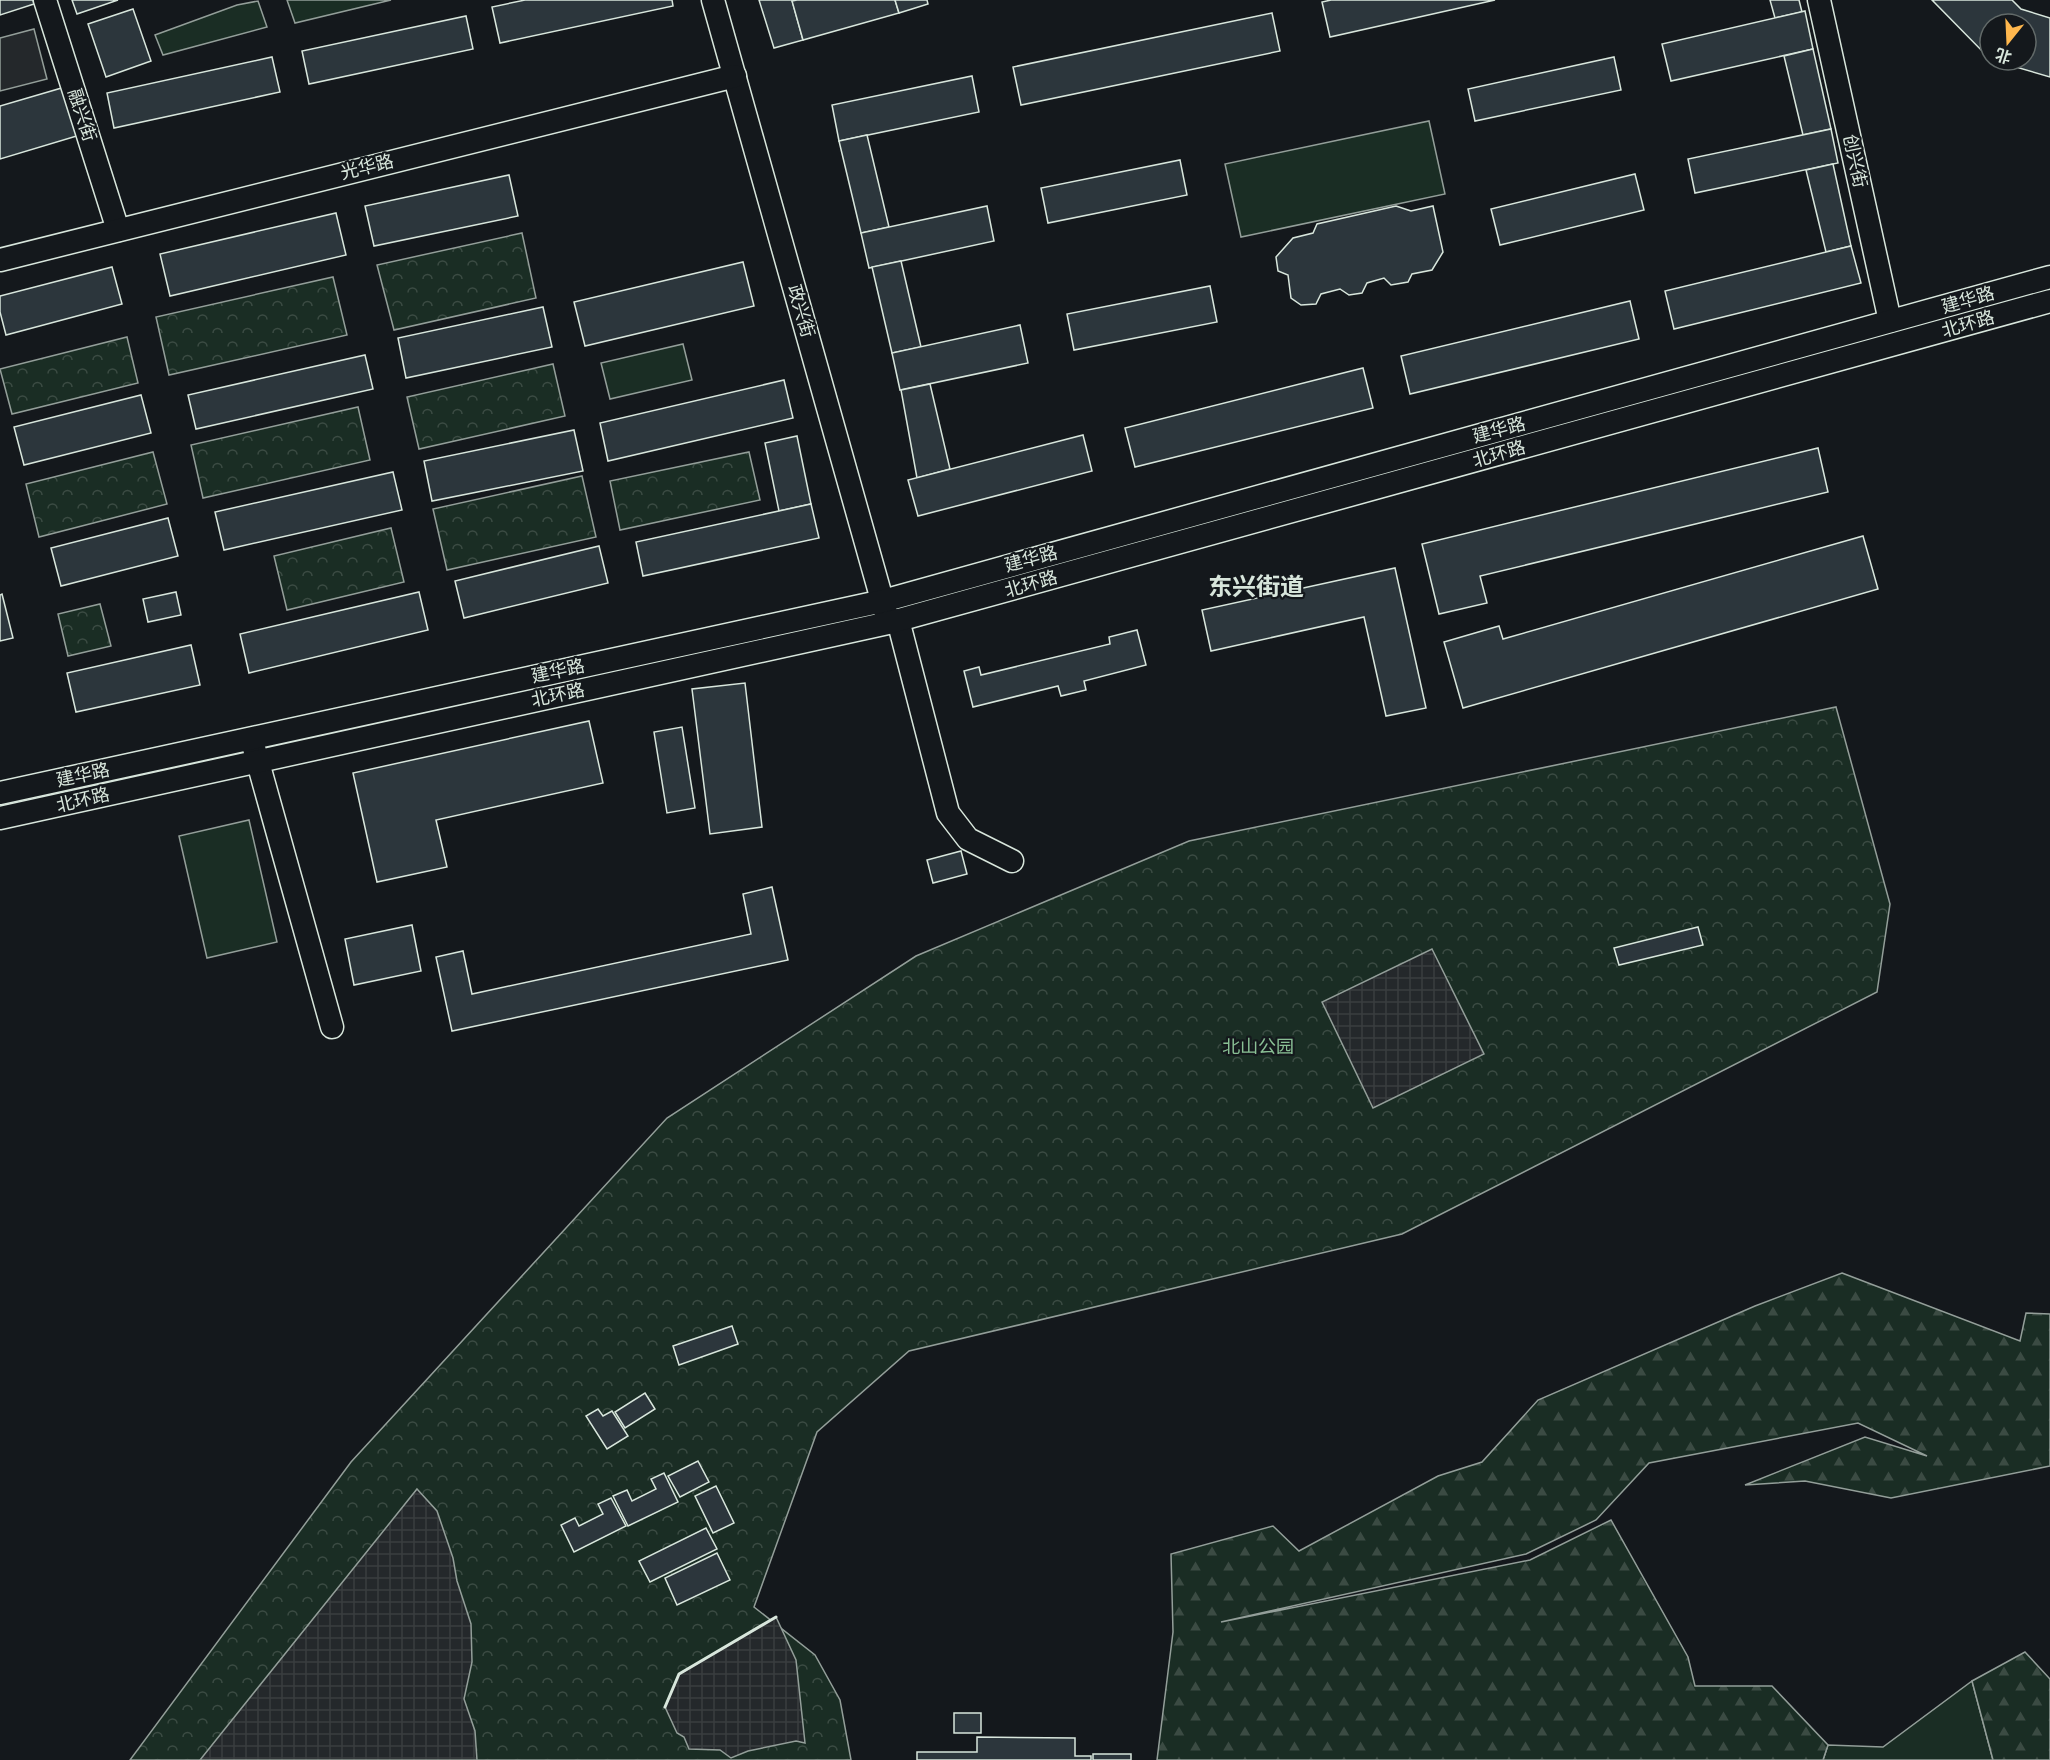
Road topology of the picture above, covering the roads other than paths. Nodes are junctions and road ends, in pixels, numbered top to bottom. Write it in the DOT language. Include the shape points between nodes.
graph roads {
  1 [pos="45,0"];
  2 [pos="713,0"];
  3 [pos="1819,0"];
  4 [pos="735,76"];
  5 [pos="118,230"];
  6 [pos="0,260"];
  7 [pos="2050,277"];
  8 [pos="2050,301"];
  9 [pos="1890,321"];
  10 [pos="883,601"];
  11 [pos="893,622"];
  12 [pos="251,739"];
  13 [pos="258,761"];
  14 [pos="0,793"];
  15 [pos="0,818"];
  16 [pos="1012,861"];
  17 [pos="332,1027"];
  1 -- 5 [label="street, 融兴街"];
  2 -- 4 [label="street, 政兴街"];
  3 -- 9 [label="street, 创兴街"];
  4 -- 5 [label="street, 光华路"];
  4 -- 10 [label="street, 政兴街"];
  5 -- 6 [label="street, 光华路"];
  7 -- 9 [label="street, 建华路"];
  8 -- 11 [label="street, 北环路"];
  9 -- 10 [label="street, 建华路"];
  10 -- 11 [label="street, 政兴街"];
  10 -- 12 [label="street, 建华路"];
  11 -- 13 [label="street, 北环路"];
  11 -- 16 [label="street, 政兴街" via="948,813 968,839"];
  12 -- 13 [label="street"];
  12 -- 14 [label="street, 建华路"];
  13 -- 15 [label="street, 北环路"];
  13 -- 17 [label="street"];
}
